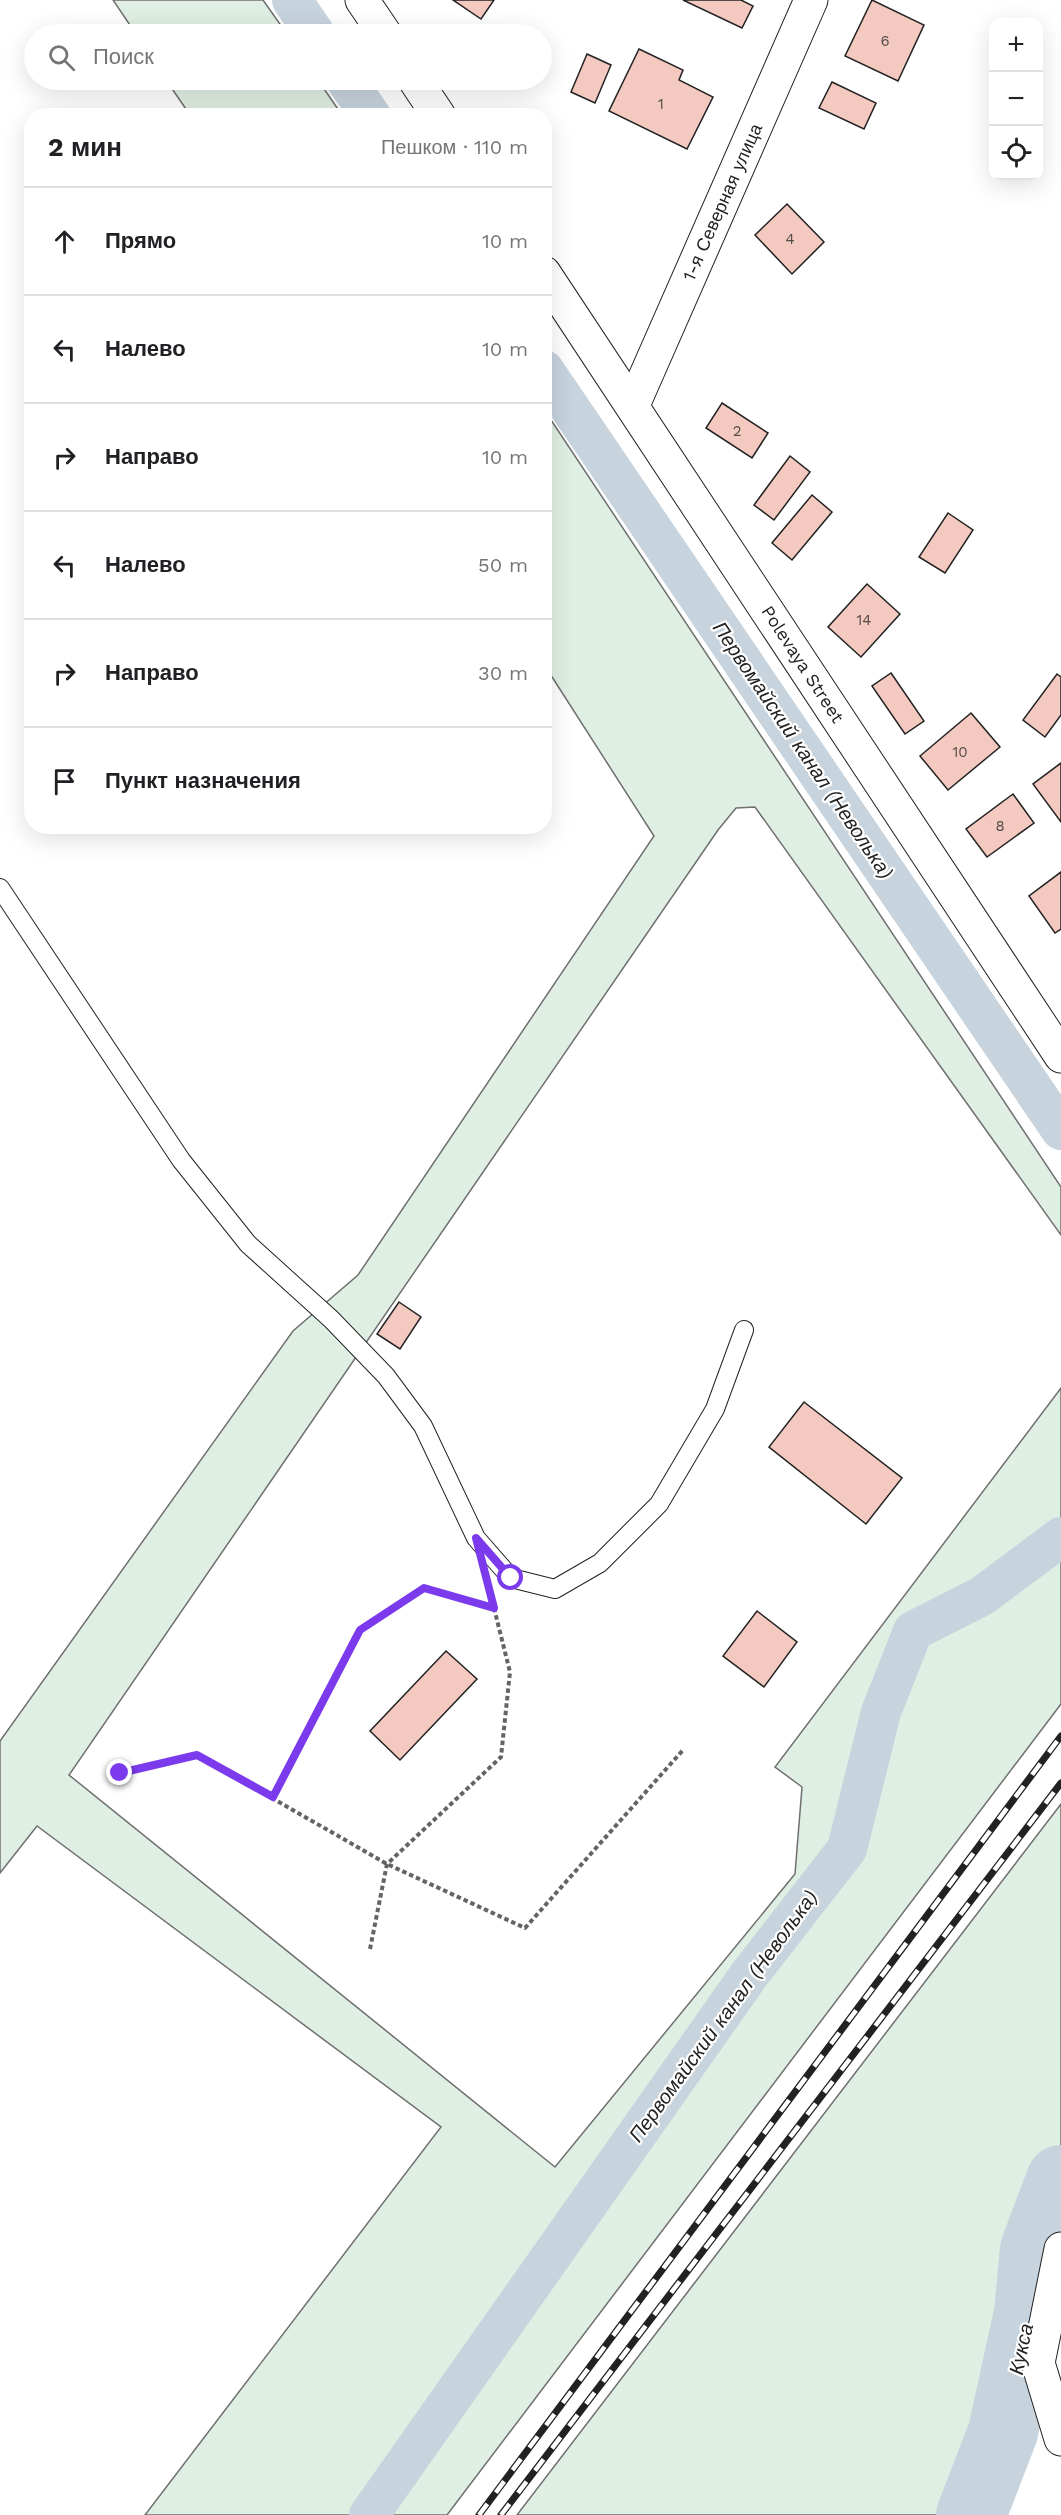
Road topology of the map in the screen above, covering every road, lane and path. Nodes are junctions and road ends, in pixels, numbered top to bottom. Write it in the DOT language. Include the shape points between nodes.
graph roads {
  1 [pos="362,0"];
  2 [pos="811,0"];
  3 [pos="378,24"];
  4 [pos="422,90"];
  5 [pos="434,108"];
  6 [pos="552,285"];
  7 [pos="633,405"];
  8 [pos="0,888"];
  9 [pos="1061,1056"];
  10 [pos="744,1330"];
  11 [pos="491,1598"];
  12 [pos="494,1608"];
  13 [pos="682,1750"];
  14 [pos="120,1773"];
  15 [pos="273,1797"];
  16 [pos="387,1864"];
  17 [pos="370,1950"];
  18 [pos="1061,2249"];
  19 [pos="1061,2439"];
  1 -- 3 [label="street"];
  2 -- 7 [label="street, 1-я Северная улица"];
  4 -- 5 [label="street"];
  6 -- 7 [label="street, Polevaya Street"];
  7 -- 9 [label="street, Polevaya Street"];
  8 -- 10 [label="lane" via="188,1169 248,1244 331,1319 386,1376 423,1426 476,1538 511,1578 555,1589 600,1563 659,1504 715,1409"];
  11 -- 12 [label="path"];
  12 -- 15 [label="path" via="424,1588 360,1630"];
  12 -- 16 [label="path" via="510,1672 501,1757"];
  13 -- 16 [label="path" via="525,1928"];
  14 -- 15 [label="path" via="197,1755"];
  15 -- 16 [label="path"];
  16 -- 17 [label="path"];
  18 -- 19 [label="street" via="1038,2363"];
}
